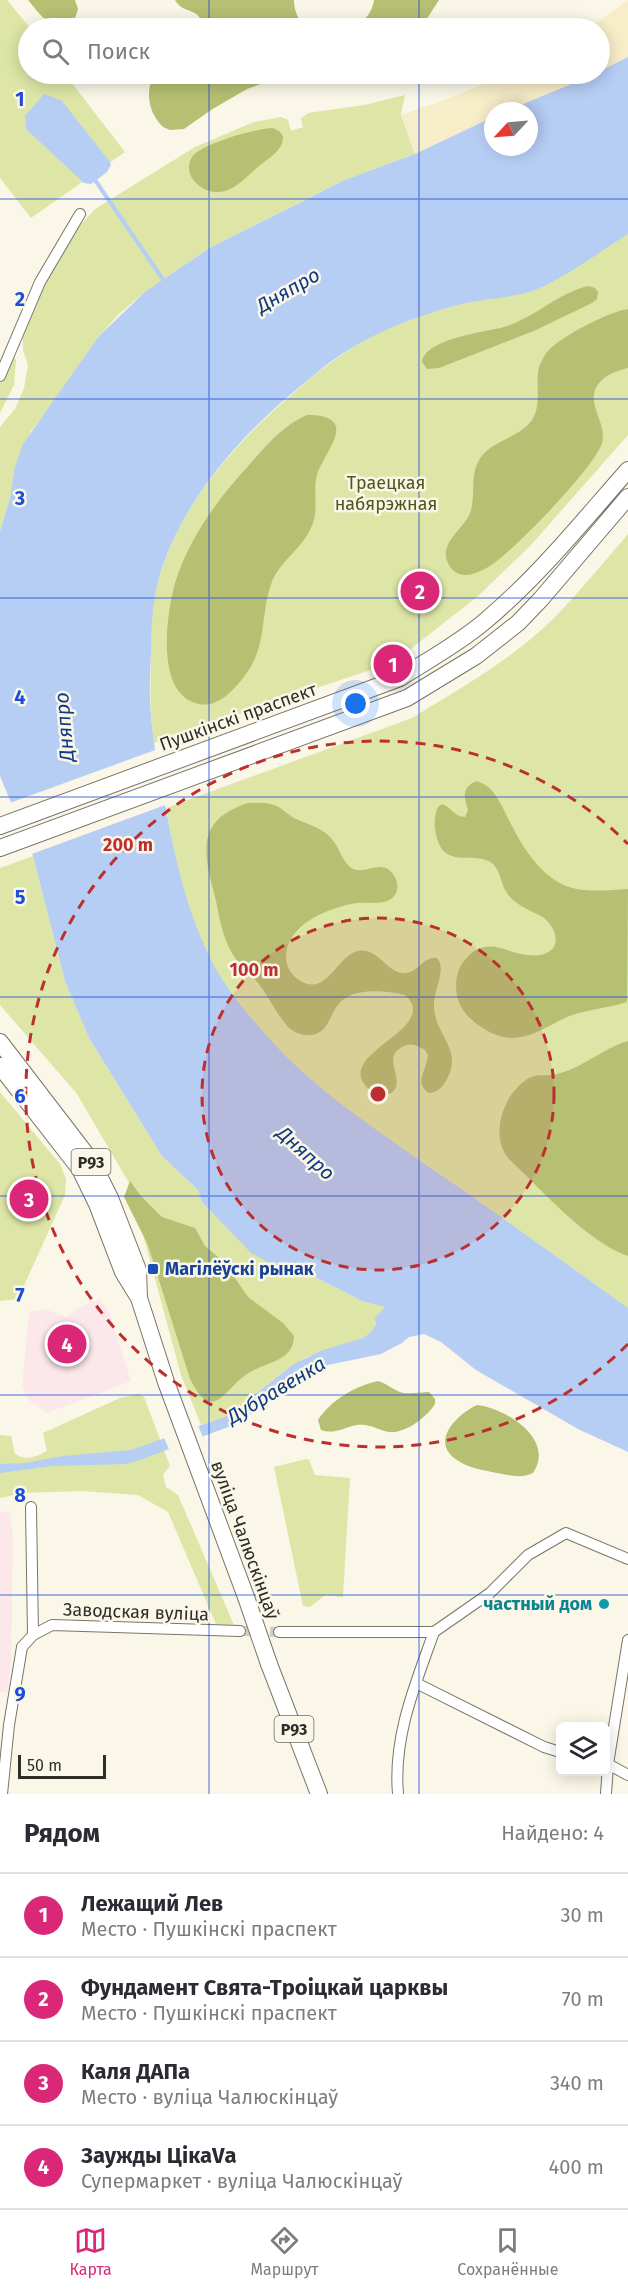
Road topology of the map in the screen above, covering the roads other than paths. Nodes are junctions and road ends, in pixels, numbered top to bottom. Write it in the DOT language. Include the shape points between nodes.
graph roads {
  1 [pos="80,214"];
  2 [pos="0,376"];
  3 [pos="628,470"];
  4 [pos="628,496"];
  5 [pos="0,826"];
  6 [pos="0,848"];
  7 [pos="1,1043"];
  8 [pos="0,1066"];
  9 [pos="139,1298"];
  10 [pos="31,1507"];
  11 [pos="628,1559"];
  12 [pos="240,1631"];
  13 [pos="279,1632"];
  14 [pos="434,1632"];
  15 [pos="33,1635"];
  16 [pos="628,1640"];
  17 [pos="416,1683"];
  18 [pos="610,1746"];
  19 [pos="556,1751"];
  20 [pos="610,1766"];
  21 [pos="628,1775"];
  22 [pos="607,1776"];
  23 [pos="2,1794"];
  24 [pos="319,1794"];
  25 [pos="398,1794"];
  26 [pos="606,1794"];
  1 -- 2 [label="street" via="40,282"];
  3 -- 5 [label="main road, Пушкінскі праспект" via="507,603 457,642 400,678"];
  4 -- 6 [label="main road" via="518,622 476,656 407,698"];
  7 -- 9 [label="main road, вуліца Чалюскінцаў / Р93" via="92,1162 138,1270"];
  8 -- 9 [label="main road, вуліца Чалюскінцаў / Р93" via="80,1169 123,1272"];
  9 -- 24 [label="main road, вуліца Чалюскінцаў / Р93, bridge" via="166,1382"];
  10 -- 15 [label="street"];
  11 -- 14 [label="street" via="566,1533 528,1555 490,1593"];
  12 -- 15 [label="street, Заводская вуліца" via="52,1625"];
  13 -- 14 [label="street"];
  14 -- 17 [label="street"];
  15 -- 23 [label="street" via="22,1647"];
  16 -- 18 [label="street"];
  17 -- 19 [label="street"];
  17 -- 25 [label="street" via="398,1745"];
  20 -- 21 [label="street"];
  22 -- 26 [label="street"];
}
